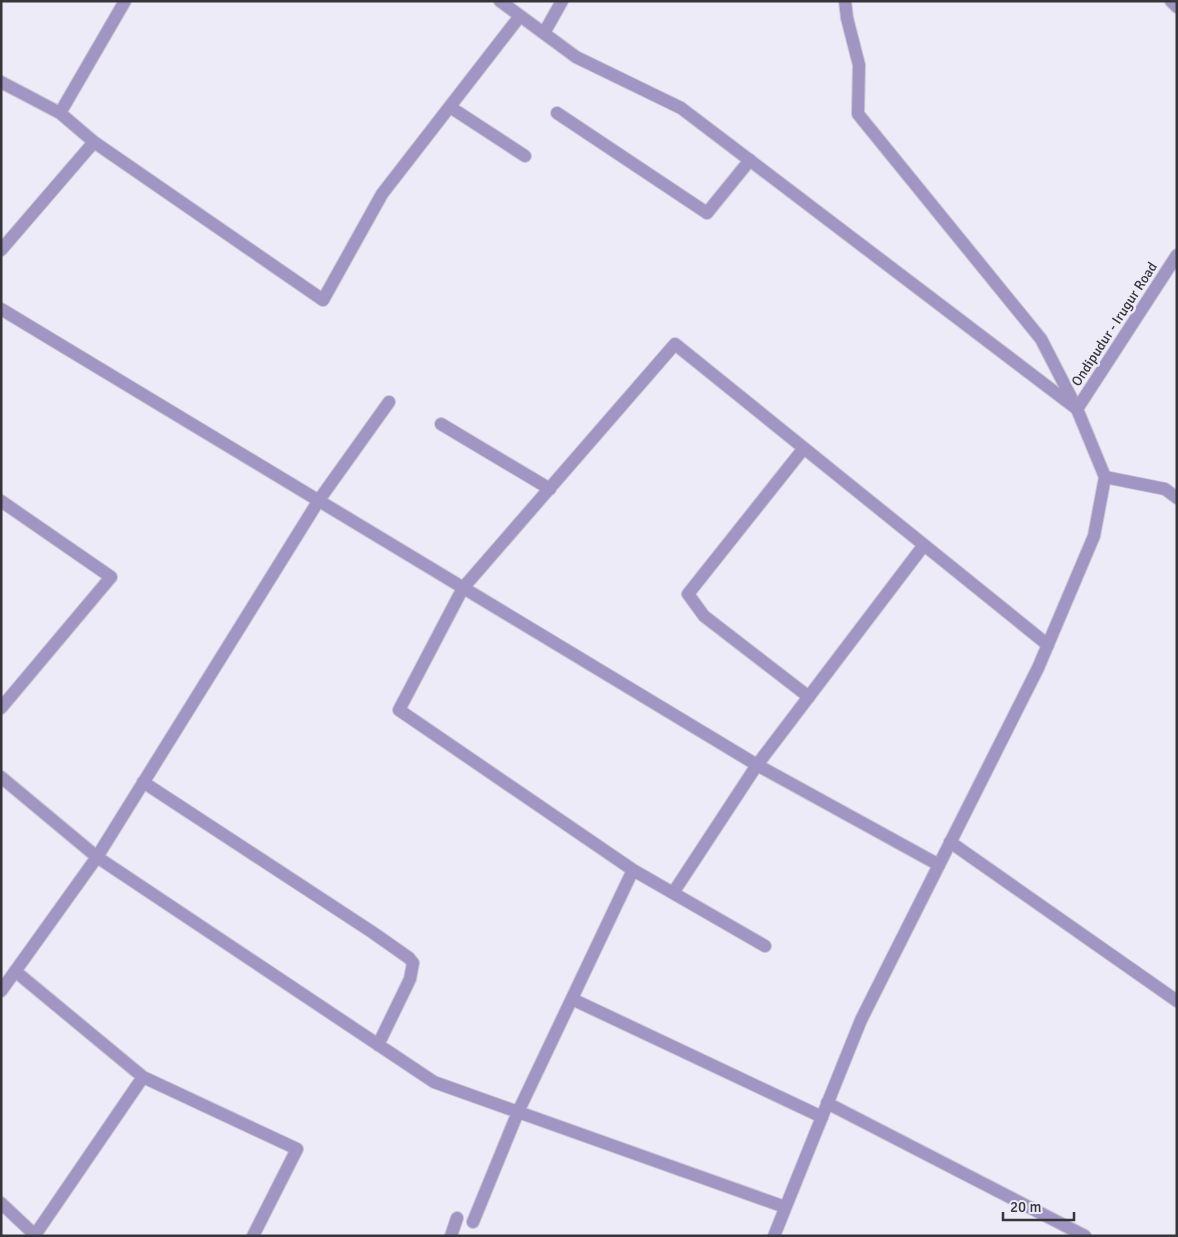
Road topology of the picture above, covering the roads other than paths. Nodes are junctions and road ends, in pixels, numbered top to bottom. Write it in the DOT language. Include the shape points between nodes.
graph roads {
  1 [pos="125,1"];
  2 [pos="500,1"];
  3 [pos="562,1"];
  4 [pos="845,1"];
  5 [pos="1171,1"];
  6 [pos="1177,7"];
  7 [pos="520,16"];
  8 [pos="544,33"];
  9 [pos="1,82"];
  10 [pos="450,108"];
  11 [pos="60,113"];
  12 [pos="557,113"];
  13 [pos="94,142"];
  14 [pos="525,156"];
  15 [pos="750,160"];
  16 [pos="1,250"];
  17 [pos="1177,255"];
  18 [pos="1,309"];
  19 [pos="388,402"];
  20 [pos="1077,409"];
  21 [pos="441,424"];
  22 [pos="804,448"];
  23 [pos="1105,477"];
  24 [pos="550,488"];
  25 [pos="1177,498"];
  26 [pos="318,500"];
  27 [pos="1,502"];
  28 [pos="924,545"];
  29 [pos="463,588"];
  30 [pos="1048,645"];
  31 [pos="809,697"];
  32 [pos="1,708"];
  33 [pos="757,765"];
  34 [pos="1,777"];
  35 [pos="143,782"];
  36 [pos="950,842"];
  37 [pos="96,857"];
  38 [pos="939,865"];
  39 [pos="633,870"];
  40 [pos="673,893"];
  41 [pos="765,946"];
  42 [pos="15,971"];
  43 [pos="1,991"];
  44 [pos="572,999"];
  45 [pos="1177,1001"];
  46 [pos="378,1045"];
  47 [pos="143,1077"];
  48 [pos="828,1103"];
  49 [pos="518,1112"];
  50 [pos="822,1117"];
  51 [pos="1,1203"];
  52 [pos="785,1207"];
  53 [pos="458,1218"];
  54 [pos="473,1222"];
  55 [pos="36,1235"];
  56 [pos="252,1236"];
  57 [pos="451,1236"];
  58 [pos="774,1236"];
  59 [pos="1085,1236"];
  1 -- 11 [label="street"];
  2 -- 7 [label="street"];
  3 -- 8 [label="street"];
  4 -- 20 [label="street" via="859,65 858,114 1041,339"];
  5 -- 6 [label="street"];
  7 -- 8 [label="street"];
  7 -- 10 [label="street"];
  8 -- 15 [label="street" via="576,57 681,108"];
  9 -- 11 [label="street"];
  10 -- 13 [label="street" via="382,194 323,300"];
  10 -- 14 [label="street"];
  11 -- 13 [label="street"];
  12 -- 15 [label="street" via="707,213"];
  13 -- 16 [label="street"];
  15 -- 20 [label="street"];
  17 -- 20 [label="street, Ondipudur - Irugur Road"];
  18 -- 26 [label="street"];
  19 -- 26 [label="street"];
  20 -- 23 [label="street"];
  21 -- 24 [label="street"];
  22 -- 24 [label="street" via="675,344"];
  22 -- 28 [label="street"];
  22 -- 31 [label="street" via="688,594 704,616"];
  23 -- 25 [label="street" via="1165,489"];
  23 -- 30 [label="street" via="1094,536"];
  24 -- 29 [label="street"];
  26 -- 29 [label="street"];
  26 -- 35 [label="street"];
  27 -- 32 [label="street" via="111,577"];
  28 -- 30 [label="street"];
  28 -- 31 [label="street"];
  29 -- 33 [label="street"];
  29 -- 39 [label="street" via="399,710"];
  30 -- 36 [label="street"];
  31 -- 33 [label="street"];
  33 -- 38 [label="street"];
  33 -- 40 [label="street"];
  34 -- 37 [label="street"];
  35 -- 37 [label="street"];
  35 -- 46 [label="street" via="409,958 413,963 410,979"];
  36 -- 38 [label="street"];
  36 -- 45 [label="street"];
  37 -- 42 [label="street"];
  37 -- 46 [label="street"];
  38 -- 48 [label="street" via="861,1020"];
  39 -- 40 [label="street"];
  39 -- 44 [label="street"];
  40 -- 41 [label="street"];
  42 -- 43 [label="street"];
  42 -- 47 [label="street"];
  44 -- 49 [label="street"];
  44 -- 50 [label="street"];
  46 -- 49 [label="street" via="434,1082"];
  47 -- 55 [label="street"];
  47 -- 56 [label="street" via="298,1149"];
  48 -- 50 [label="street"];
  48 -- 59 [label="street"];
  49 -- 52 [label="street"];
  49 -- 54 [label="street"];
  50 -- 52 [label="street"];
  51 -- 55 [label="street"];
  52 -- 58 [label="street"];
  53 -- 57 [label="street"];
}
